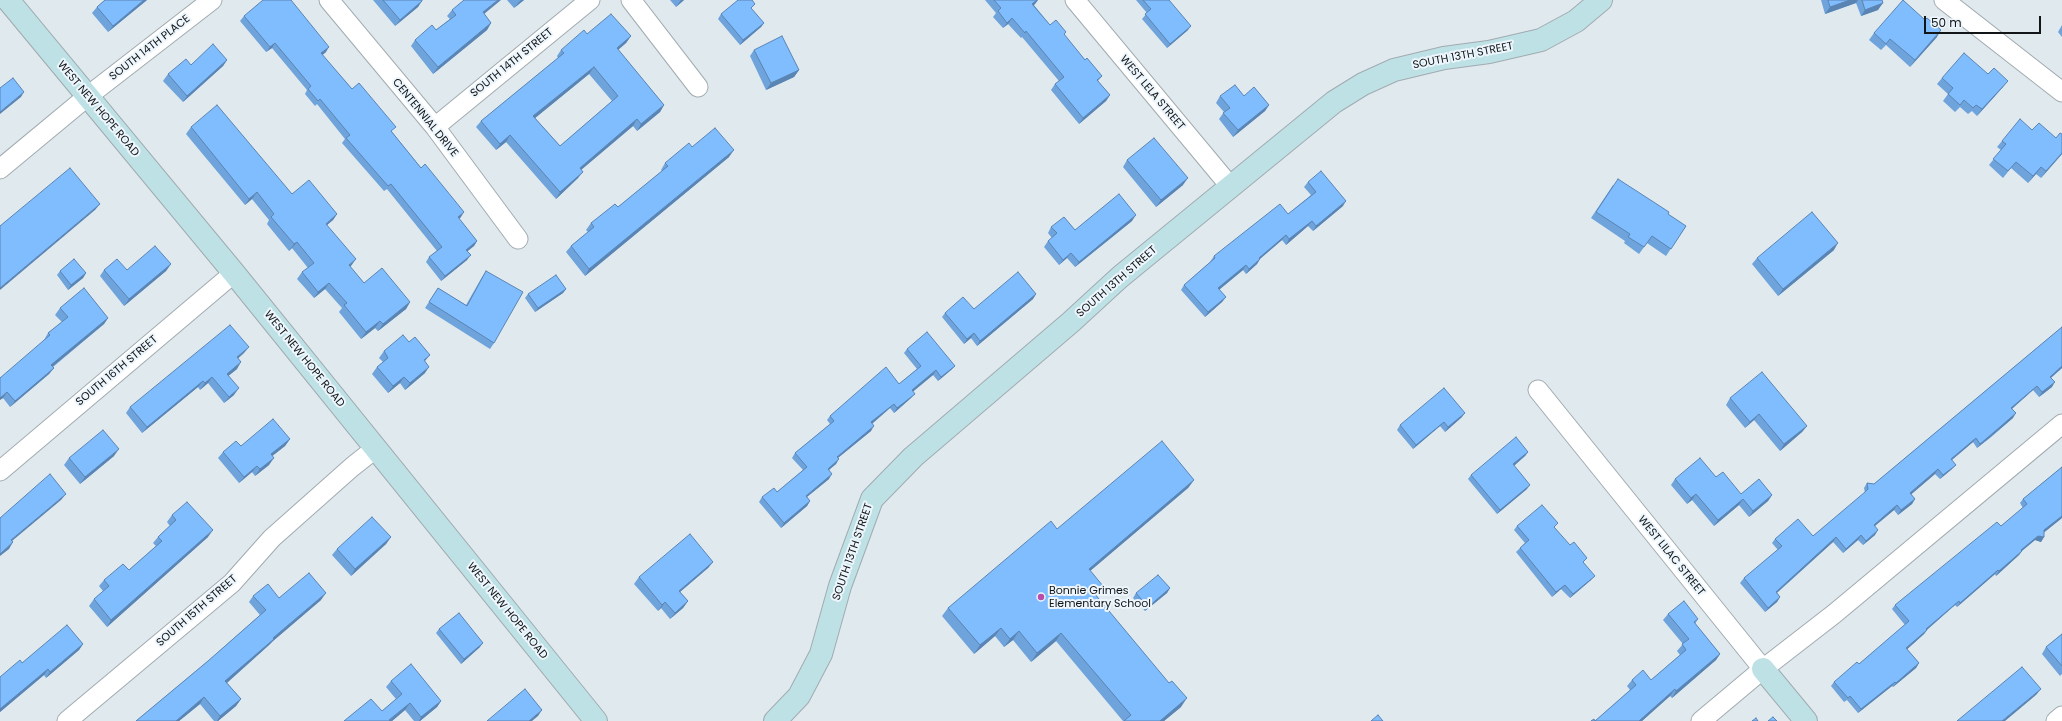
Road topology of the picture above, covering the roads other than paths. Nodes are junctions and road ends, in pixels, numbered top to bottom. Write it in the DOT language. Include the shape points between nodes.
graph roads {
  1 [pos="8,0"];
  2 [pos="212,0"];
  3 [pos="329,0"];
  4 [pos="590,0"];
  5 [pos="630,0"];
  6 [pos="1075,0"];
  7 [pos="1601,0"];
  8 [pos="1944,0"];
  9 [pos="698,87"];
  10 [pos="2062,92"];
  11 [pos="88,96"];
  12 [pos="435,127"];
  13 [pos="0,169"];
  14 [pos="1230,186"];
  15 [pos="518,239"];
  16 [pos="234,273"];
  17 [pos="1538,390"];
  18 [pos="2062,424"];
  19 [pos="376,448"];
  20 [pos="0,471"];
  21 [pos="1763,669"];
  22 [pos="799,696"];
  23 [pos="2062,716"];
  24 [pos="67,721"];
  25 [pos="596,721"];
  26 [pos="775,721"];
  27 [pos="789,721"];
  28 [pos="1701,721"];
  29 [pos="1806,721"];
  30 [pos="2056,721"];
  1 -- 11 [label="street, WEST NEW HOPE ROAD"];
  2 -- 11 [label="street, SOUTH 14TH PLACE"];
  3 -- 12 [label="street, CENTENNIAL DRIVE"];
  4 -- 12 [label="street, SOUTH 14TH STREET"];
  5 -- 9 [label="street"];
  6 -- 14 [label="street, WEST LELA STREET"];
  7 -- 14 [label="street, SOUTH 13TH STREET" via="1576,21 1541,40 1394,70 1363,84 1334,102"];
  8 -- 10 [label="street"];
  11 -- 13 [label="street, SOUTH 14TH PLACE"];
  11 -- 16 [label="street, WEST NEW HOPE ROAD"];
  12 -- 15 [label="street, CENTENNIAL DRIVE"];
  14 -- 22 [label="street, SOUTH 13TH STREET" via="1120,277 913,457 872,499 840,586 821,654"];
  16 -- 19 [label="street, WEST NEW HOPE ROAD"];
  16 -- 20 [label="street, SOUTH 16TH STREET"];
  17 -- 21 [label="street, WEST LILAC STREET"];
  18 -- 21 [label="street" via="1834,614"];
  19 -- 24 [label="street, SOUTH 15TH STREET" via="272,538 232,583"];
  19 -- 25 [label="street, WEST NEW HOPE ROAD"];
  21 -- 28 [label="street"];
  21 -- 29 [label="street, WEST LILAC STREET"];
  22 -- 26 [label="street, SOUTH 13TH STREET"];
  22 -- 27 [label="street"];
  23 -- 30 [label="street"];
}
